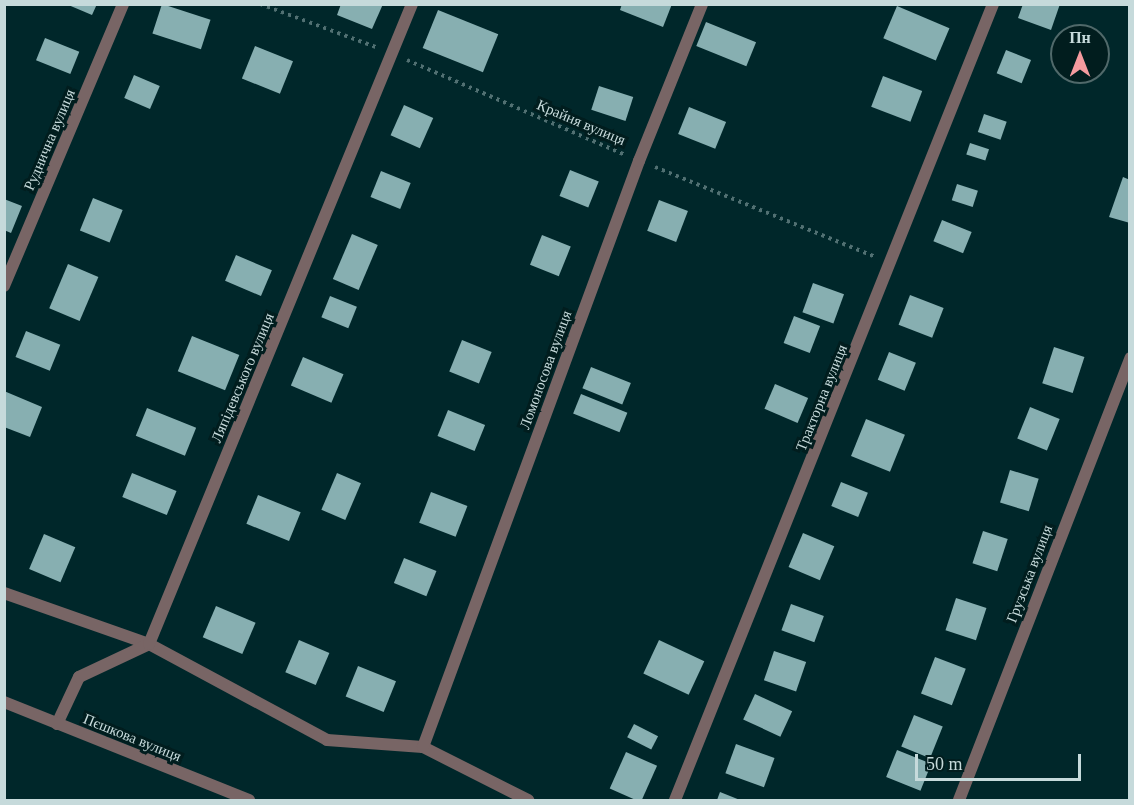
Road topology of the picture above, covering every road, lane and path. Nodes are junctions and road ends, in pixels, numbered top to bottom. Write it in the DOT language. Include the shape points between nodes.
graph roads {
  1 [pos="123,4"];
  2 [pos="260,4"];
  3 [pos="412,4"];
  4 [pos="702,4"];
  5 [pos="993,4"];
  6 [pos="393,54"];
  7 [pos="639,161"];
  8 [pos="892,264"];
  9 [pos="4,286"];
  10 [pos="1130,358"];
  11 [pos="4,593"];
  12 [pos="149,644"];
  13 [pos="4,702"];
  14 [pos="57,724"];
  15 [pos="423,747"];
  16 [pos="249,801"];
  17 [pos="528,801"];
  18 [pos="675,801"];
  19 [pos="958,801"];
  1 -- 9 [label="street, Руднична вулиця"];
  2 -- 6 [label="path, Крайня вулиця"];
  3 -- 6 [label="street, Ляпідевського вулиця"];
  4 -- 7 [label="street, Ломоносова вулиця"];
  5 -- 8 [label="street, Тракторна вулиця"];
  6 -- 7 [label="path, Крайня вулиця"];
  6 -- 12 [label="street, Ляпідевського вулиця"];
  7 -- 8 [label="path, Крайня вулиця"];
  7 -- 15 [label="street, Ломоносова вулиця"];
  8 -- 18 [label="street, Тракторна вулиця"];
  10 -- 19 [label="street, Грузська вулиця"];
  11 -- 12 [label="street"];
  12 -- 14 [label="street" via="79,677"];
  12 -- 15 [label="street" via="327,740"];
  13 -- 14 [label="street, Пєшкова вулиця"];
  14 -- 16 [label="street, Пєшкова вулиця"];
  15 -- 17 [label="street"];
}
